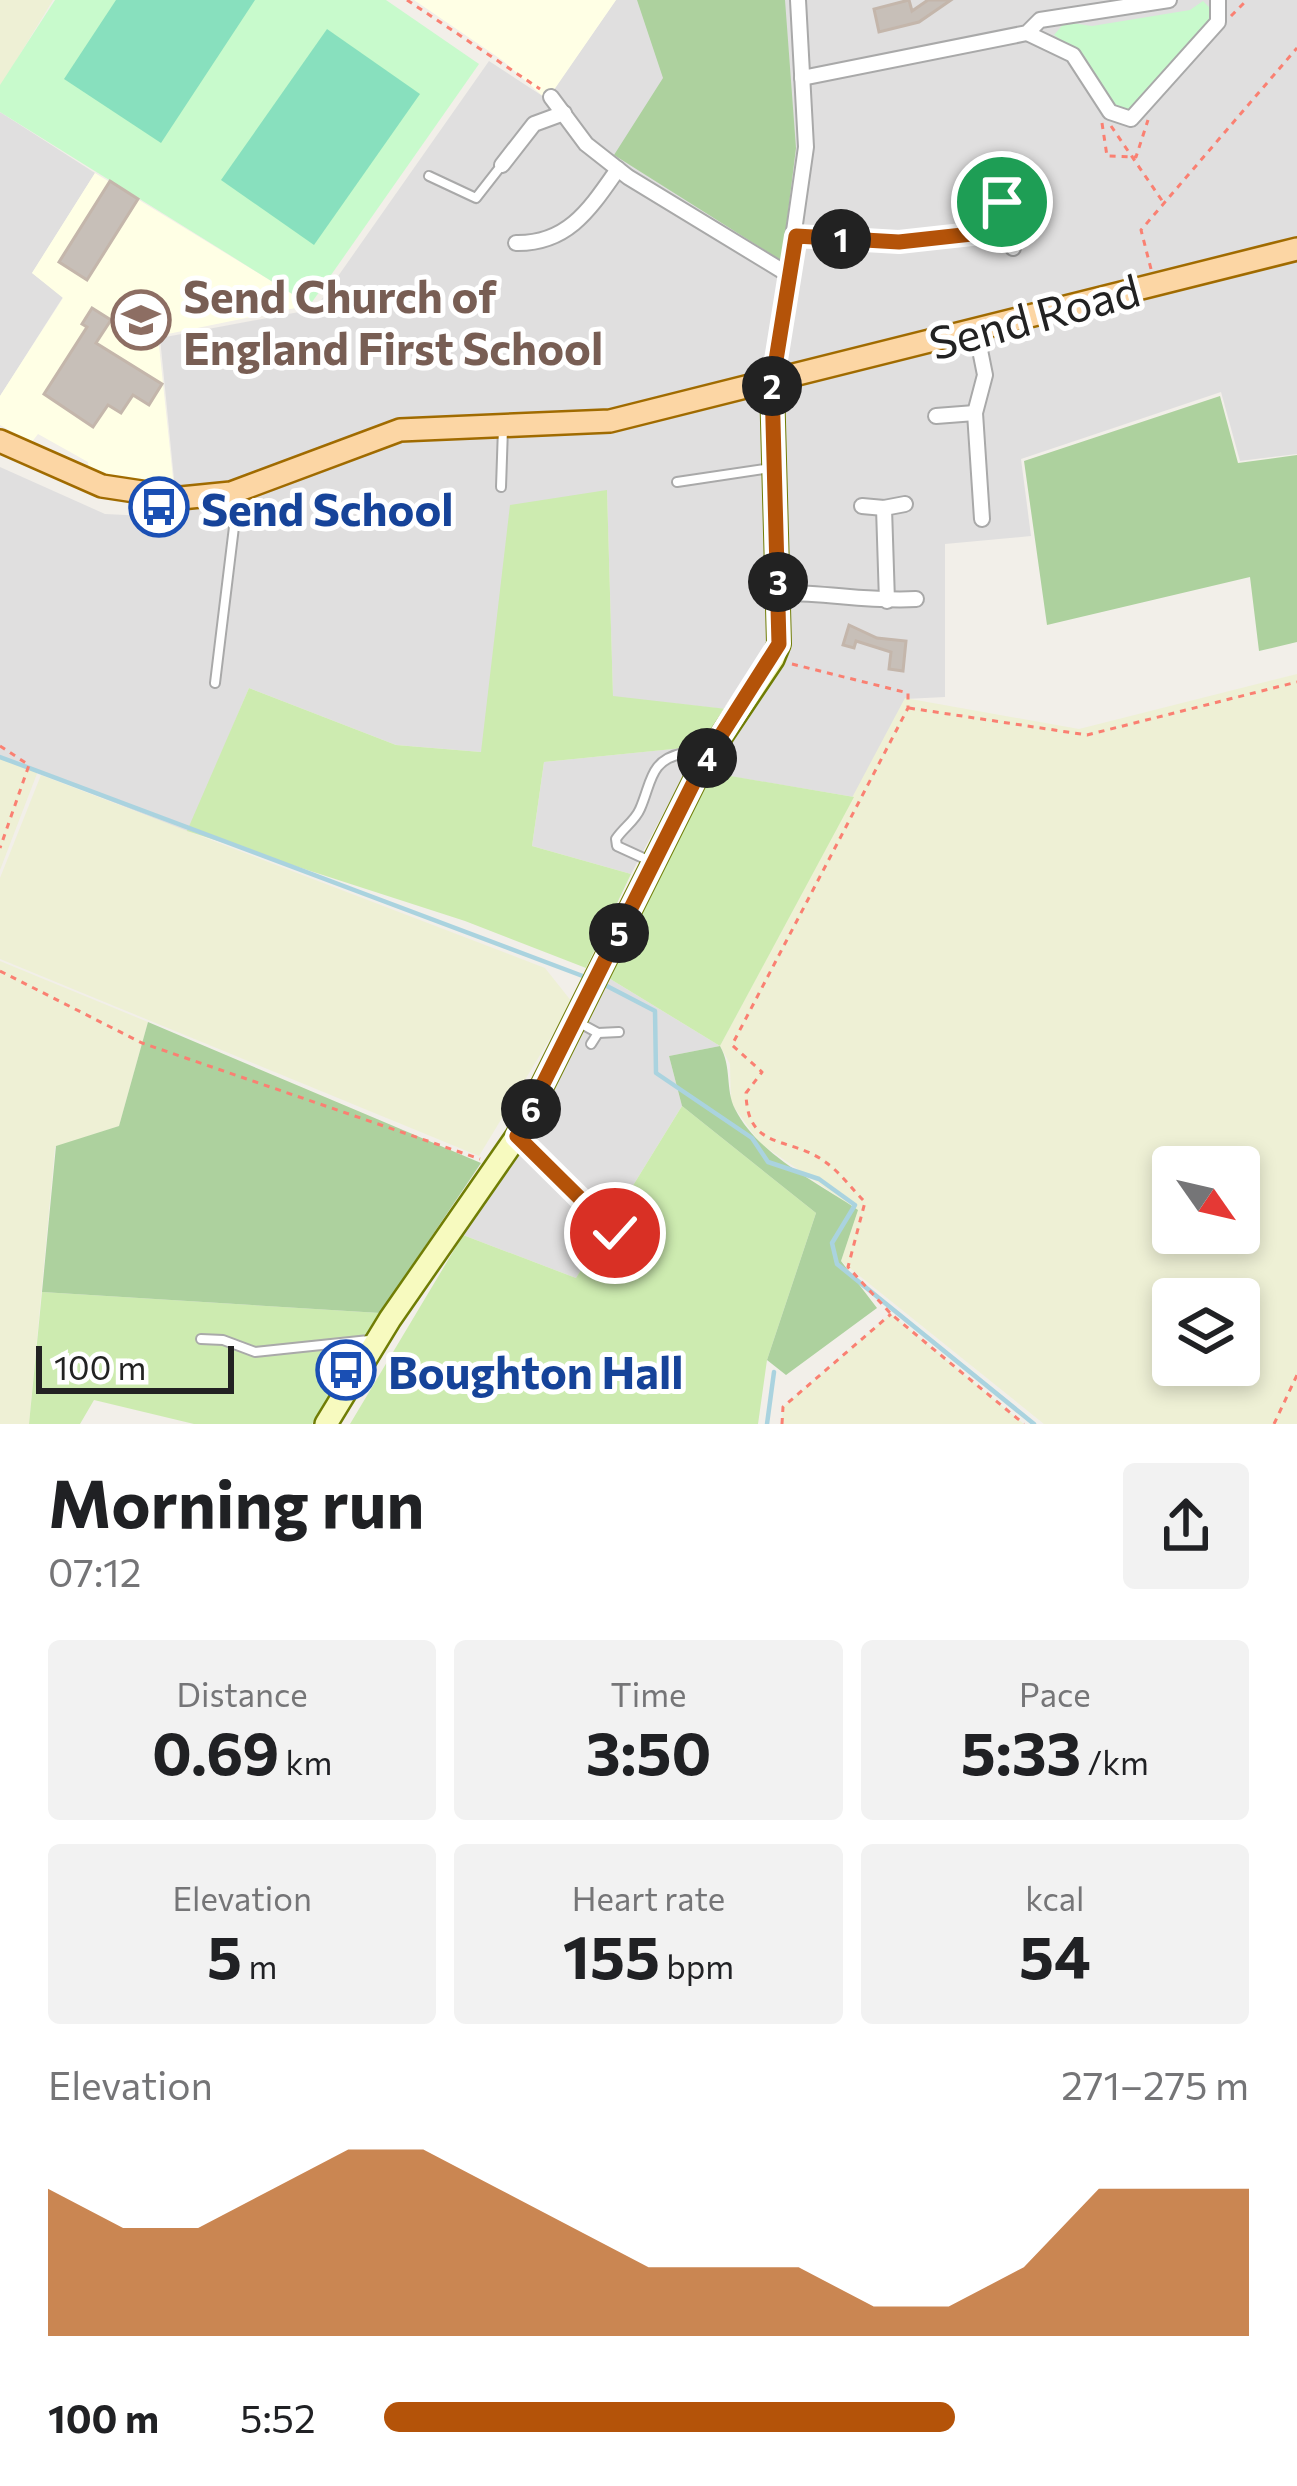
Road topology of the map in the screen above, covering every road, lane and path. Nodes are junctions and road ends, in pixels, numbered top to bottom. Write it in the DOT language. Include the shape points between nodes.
graph roads {
  1 [pos="407,0"];
  2 [pos="798,0"];
  3 [pos="1169,0"];
  4 [pos="1218,0"];
  5 [pos="1246,0"];
  6 [pos="1136,3"];
  7 [pos="1218,22"];
  8 [pos="1027,33"];
  9 [pos="1297,48"];
  10 [pos="802,78"];
  11 [pos="551,98"];
  12 [pos="1152,100"];
  13 [pos="563,113"];
  14 [pos="1134,159"];
  15 [pos="502,165"];
  16 [pos="618,169"];
  17 [pos="429,176"];
  18 [pos="1002,202"];
  19 [pos="1164,203"];
  20 [pos="1008,230"];
  21 [pos="796,236"];
  22 [pos="516,243"];
  23 [pos="1012,248"];
  24 [pos="1297,249"];
  25 [pos="789,275"];
  26 [pos="1155,283"];
  27 [pos="976,330"];
  28 [pos="772,385"];
  29 [pos="975,413"];
  30 [pos="936,416"];
  31 [pos="503,425"];
  32 [pos="0,441"];
  33 [pos="774,468"];
  34 [pos="677,482"];
  35 [pos="501,487"];
  36 [pos="239,490"];
  37 [pos="905,504"];
  38 [pos="862,506"];
  39 [pos="884,508"];
  40 [pos="982,519"];
  41 [pos="778,593"];
  42 [pos="916,599"];
  43 [pos="887,601"];
  44 [pos="772,659"];
  45 [pos="1297,682"];
  46 [pos="215,683"];
  47 [pos="908,708"];
  48 [pos="0,746"];
  49 [pos="704,762"];
  50 [pos="0,848"];
  51 [pos="653,862"];
  52 [pos="0,971"];
  53 [pos="575,1021"];
  54 [pos="619,1032"];
  55 [pos="598,1034"];
  56 [pos="590,1045"];
  57 [pos="517,1136"];
  58 [pos="499,1166"];
  59 [pos="608,1257"];
  60 [pos="890,1314"];
  61 [pos="201,1339"];
  62 [pos="377,1340"];
  63 [pos="1297,1375"];
  64 [pos="326,1424"];
  65 [pos="782,1424"];
  66 [pos="1024,1424"];
  67 [pos="1274,1424"];
  1 -- 11 [label="path"];
  2 -- 10 [label="street"];
  3 -- 6 [label="street"];
  4 -- 7 [label="street"];
  5 -- 7 [label="path"];
  6 -- 8 [label="street" via="1040,20"];
  7 -- 12 [label="street"];
  8 -- 10 [label="street"];
  8 -- 12 [label="street" via="1073,55 1119,118 1139,115"];
  9 -- 19 [label="path"];
  10 -- 21 [label="street" via="806,147"];
  11 -- 13 [label="street"];
  12 -- 14 [label="path"];
  13 -- 15 [label="street" via="534,124"];
  13 -- 16 [label="street"];
  14 -- 14 [label="path" via="1115,131 1105,118 1107,156"];
  14 -- 19 [label="path"];
  15 -- 17 [label="lane" via="476,198"];
  16 -- 22 [label="street" via="568,231 543,244"];
  16 -- 25 [label="street"];
  18 -- 20 [label="street"];
  19 -- 26 [label="path" via="1141,230"];
  20 -- 21 [label="street" via="899,242"];
  20 -- 23 [label="street"];
  21 -- 25 [label="street"];
  24 -- 26 [label="main road, Send Road"];
  25 -- 28 [label="street"];
  26 -- 27 [label="main road, Send Road"];
  27 -- 28 [label="main road, Send Road"];
  27 -- 29 [label="street" via="985,375"];
  28 -- 31 [label="main road, Send Road" via="610,421"];
  28 -- 33 [label="main road"];
  29 -- 30 [label="street"];
  29 -- 40 [label="street"];
  31 -- 35 [label="lane"];
  31 -- 36 [label="main road, Send Road" via="400,430"];
  32 -- 36 [label="main road, Send Road" via="137,494"];
  33 -- 34 [label="lane"];
  33 -- 41 [label="main road"];
  36 -- 46 [label="lane"];
  37 -- 39 [label="street"];
  38 -- 39 [label="street"];
  39 -- 43 [label="street"];
  41 -- 43 [label="street" via="823,592 848,609"];
  41 -- 44 [label="main road"];
  42 -- 43 [label="street"];
  44 -- 47 [label="path" via="908,693"];
  44 -- 49 [label="main road"];
  45 -- 47 [label="path" via="1087,735"];
  47 -- 60 [label="path" via="732,1045 762,1072 746,1093 746,1114 765,1138 823,1160 865,1202 848,1267"];
  48 -- 50 [label="path" via="29,765"];
  49 -- 51 [label="main road"];
  49 -- 51 [label="lane" via="685,753 663,761 616,839"];
  51 -- 53 [label="main road"];
  52 -- 58 [label="path" via="142,1042"];
  53 -- 55 [label="lane"];
  53 -- 57 [label="main road"];
  54 -- 55 [label="lane"];
  55 -- 56 [label="lane"];
  57 -- 58 [label="main road"];
  57 -- 59 [label="lane" via="615,1233"];
  58 -- 62 [label="main road"];
  60 -- 65 [label="path" via="783,1406"];
  60 -- 66 [label="path"];
  61 -- 62 [label="lane" via="255,1352"];
  62 -- 64 [label="main road"];
  63 -- 67 [label="path"];
}
